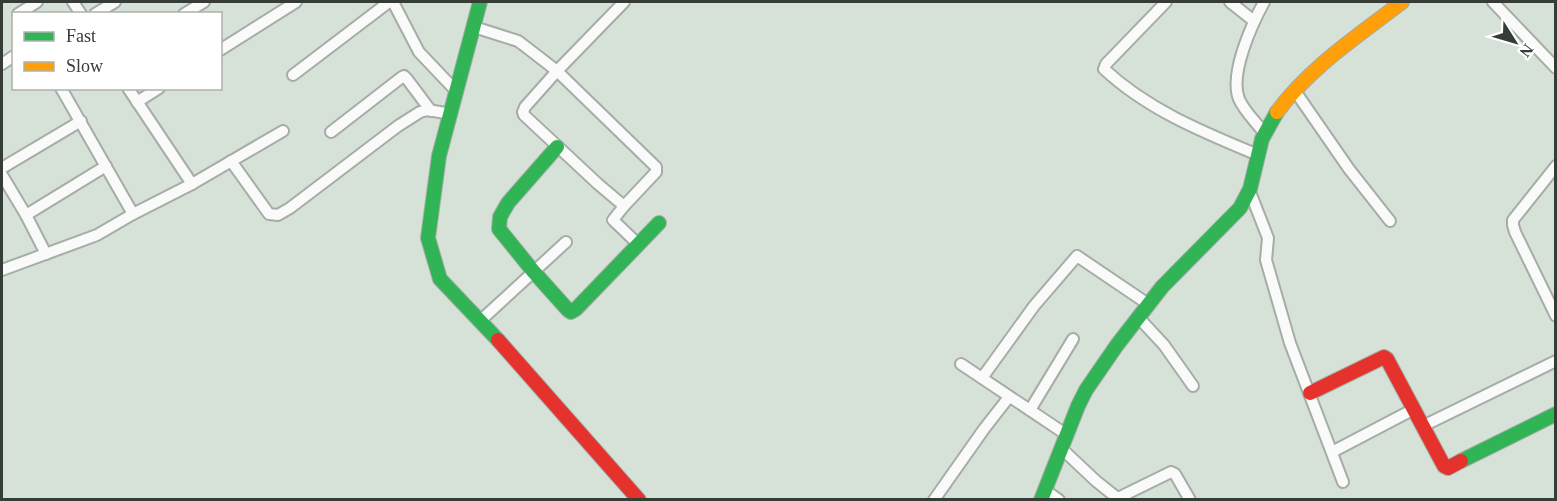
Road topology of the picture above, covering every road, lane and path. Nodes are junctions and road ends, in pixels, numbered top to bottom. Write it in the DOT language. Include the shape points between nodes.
graph roads {
  1 [pos="37,2"];
  2 [pos="116,2"];
  3 [pos="204,2"];
  4 [pos="296,2"];
  5 [pos="391,2"];
  6 [pos="480,2"];
  7 [pos="624,2"];
  8 [pos="1166,2"];
  9 [pos="1230,2"];
  10 [pos="1264,2"];
  11 [pos="1402,2"];
  12 [pos="1493,2"];
  13 [pos="21,12"];
  14 [pos="98,12"];
  15 [pos="187,12"];
  16 [pos="1254,21"];
  17 [pos="474,27"];
  18 [pos="222,49"];
  19 [pos="1556,68"];
  20 [pos="557,71"];
  21 [pos="293,75"];
  22 [pos="62,90"];
  23 [pos="129,90"];
  24 [pos="156,90"];
  25 [pos="1295,91"];
  26 [pos="457,92"];
  27 [pos="137,102"];
  28 [pos="431,111"];
  29 [pos="451,114"];
  30 [pos="81,121"];
  31 [pos="283,131"];
  32 [pos="331,132"];
  33 [pos="1264,133"];
  34 [pos="557,147"];
  35 [pos="1258,155"];
  36 [pos="231,161"];
  37 [pos="106,166"];
  38 [pos="1556,166"];
  39 [pos="2,168"];
  40 [pos="2,175"];
  41 [pos="192,184"];
  42 [pos="1250,192"];
  43 [pos="624,206"];
  44 [pos="133,214"];
  45 [pos="26,215"];
  46 [pos="1390,221"];
  47 [pos="659,224"];
  48 [pos="566,242"];
  49 [pos="638,244"];
  50 [pos="46,254"];
  51 [pos="2,270"];
  52 [pos="533,271"];
  53 [pos="1552,297"];
  54 [pos="1148,304"];
  55 [pos="1556,316"];
  56 [pos="1138,317"];
  57 [pos="480,321"];
  58 [pos="1073,339"];
  59 [pos="1556,361"];
  60 [pos="961,364"];
  61 [pos="982,378"];
  62 [pos="1193,386"];
  63 [pos="1310,393"];
  64 [pos="1009,397"];
  65 [pos="1030,410"];
  66 [pos="1414,410"];
  67 [pos="1556,414"];
  68 [pos="1423,426"];
  69 [pos="1067,435"];
  70 [pos="1062,449"];
  71 [pos="1332,452"];
  72 [pos="1343,482"];
  73 [pos="1043,495"];
  74 [pos="1119,498"];
  75 [pos="639,500"];
  76 [pos="934,500"];
  77 [pos="1059,500"];
  78 [pos="1190,500"];
  1 -- 13 [label="street"];
  2 -- 14 [label="street"];
  3 -- 15 [label="street"];
  4 -- 18 [label="street"];
  5 -- 21 [label="street"];
  5 -- 26 [label="street" via="419,52"];
  6 -- 17 [label="street"];
  7 -- 20 [label="street"];
  8 -- 35 [label="street" via="1104,69 1167,114"];
  9 -- 16 [label="street"];
  10 -- 16 [label="street"];
  11 -- 25 [label="street" via="1325,62"];
  12 -- 19 [label="street"];
  16 -- 33 [label="street" via="1238,68 1237,93"];
  17 -- 20 [label="street" via="518,41"];
  17 -- 26 [label="street"];
  20 -- 34 [label="street" via="523,112"];
  20 -- 43 [label="street" via="657,169"];
  22 -- 30 [label="street"];
  23 -- 27 [label="street"];
  24 -- 27 [label="street"];
  25 -- 33 [label="street"];
  25 -- 46 [label="street" via="1349,170"];
  26 -- 29 [label="street"];
  27 -- 41 [label="street"];
  28 -- 29 [label="street"];
  28 -- 32 [label="street" via="402,76"];
  28 -- 36 [label="street" via="420,112 398,126 278,215 269,214"];
  29 -- 57 [label="street" via="439,156 428,238 441,279"];
  30 -- 37 [label="street"];
  30 -- 39 [label="street"];
  31 -- 36 [label="street"];
  33 -- 35 [label="street"];
  34 -- 43 [label="street"];
  34 -- 52 [label="street" via="508,203 498,223 501,233"];
  35 -- 42 [label="street"];
  36 -- 41 [label="street"];
  37 -- 44 [label="street"];
  37 -- 45 [label="street"];
  38 -- 53 [label="street" via="1512,223"];
  40 -- 45 [label="street"];
  41 -- 44 [label="street"];
  42 -- 54 [label="street"];
  42 -- 63 [label="street" via="1268,238 1266,260 1290,343"];
  43 -- 49 [label="street" via="612,220"];
  44 -- 50 [label="street" via="97,235"];
  45 -- 50 [label="street"];
  47 -- 49 [label="street"];
  48 -- 52 [label="street"];
  49 -- 52 [label="street" via="573,311"];
  50 -- 51 [label="street"];
  52 -- 57 [label="street"];
  53 -- 55 [label="street"];
  54 -- 56 [label="street"];
  54 -- 61 [label="street" via="1076,256 1045,291"];
  56 -- 62 [label="street"];
  56 -- 69 [label="street" via="1086,390"];
  57 -- 75 [label="street"];
  58 -- 65 [label="street"];
  59 -- 68 [label="street"];
  60 -- 61 [label="street"];
  61 -- 64 [label="street"];
  63 -- 66 [label="street" via="1384,357"];
  63 -- 71 [label="street"];
  64 -- 65 [label="street"];
  64 -- 76 [label="street"];
  65 -- 69 [label="street"];
  66 -- 68 [label="street"];
  66 -- 71 [label="street"];
  67 -- 68 [label="street" via="1448,468"];
  69 -- 70 [label="street"];
  70 -- 73 [label="street"];
  70 -- 74 [label="street"];
  71 -- 72 [label="street"];
  73 -- 77 [label="street"];
  74 -- 78 [label="street" via="1171,472"];
}
